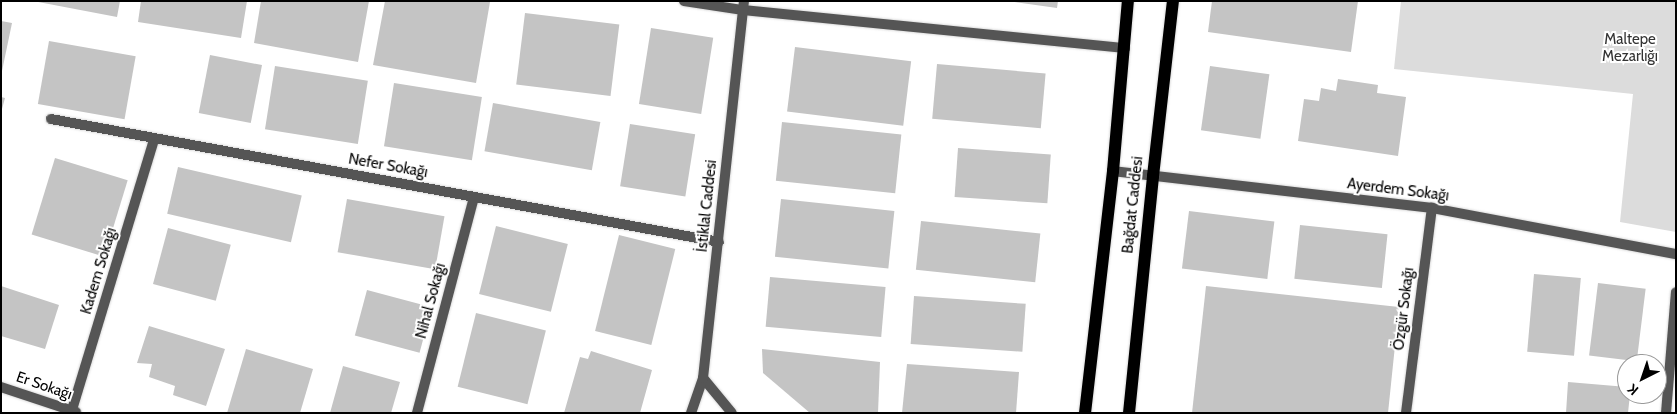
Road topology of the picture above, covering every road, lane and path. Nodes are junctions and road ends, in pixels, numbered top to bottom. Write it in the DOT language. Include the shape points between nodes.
graph roads {
  1 [pos="684,1"];
  2 [pos="1128,1"];
  3 [pos="1174,1"];
  4 [pos="744,6"];
  5 [pos="1125,48"];
  6 [pos="51,119"];
  7 [pos="154,139"];
  8 [pos="1114,171"];
  9 [pos="1153,176"];
  10 [pos="474,197"];
  11 [pos="1432,208"];
  12 [pos="719,242"];
  13 [pos="1676,254"];
  14 [pos="1676,292"];
  15 [pos="703,378"];
  16 [pos="1,387"];
  17 [pos="73,412"];
  18 [pos="417,413"];
  19 [pos="691,413"];
  20 [pos="732,413"];
  21 [pos="1085,413"];
  22 [pos="1129,413"];
  23 [pos="1406,413"];
  24 [pos="1666,413"];
  1 -- 4 [label="street"];
  2 -- 5 [label="main road, Bağdat Caddesi"];
  3 -- 9 [label="main road, Bağdat Caddesi"];
  4 -- 5 [label="street"];
  4 -- 12 [label="street, İstiklal Caddesi"];
  5 -- 8 [label="main road, Bağdat Caddesi"];
  6 -- 7 [label="street, Nefer Sokağı"];
  7 -- 10 [label="street, Nefer Sokağı"];
  7 -- 17 [label="street, Kadem Sokağı"];
  8 -- 9 [label="street, Ayerdem Sokağı"];
  8 -- 21 [label="main road, Bağdat Caddesi"];
  9 -- 11 [label="street, Ayerdem Sokağı"];
  9 -- 22 [label="main road, Bağdat Caddesi"];
  10 -- 12 [label="street, Nefer Sokağı"];
  10 -- 18 [label="street, Nihal Sokağı"];
  11 -- 13 [label="street, Ayerdem Sokağı"];
  11 -- 23 [label="street, Özgür Sokağı"];
  12 -- 15 [label="street, İstiklal Caddesi"];
  14 -- 24 [label="street"];
  15 -- 19 [label="street, İstiklal Caddesi"];
  15 -- 20 [label="street"];
  16 -- 17 [label="street, Er Sokağı"];
}
